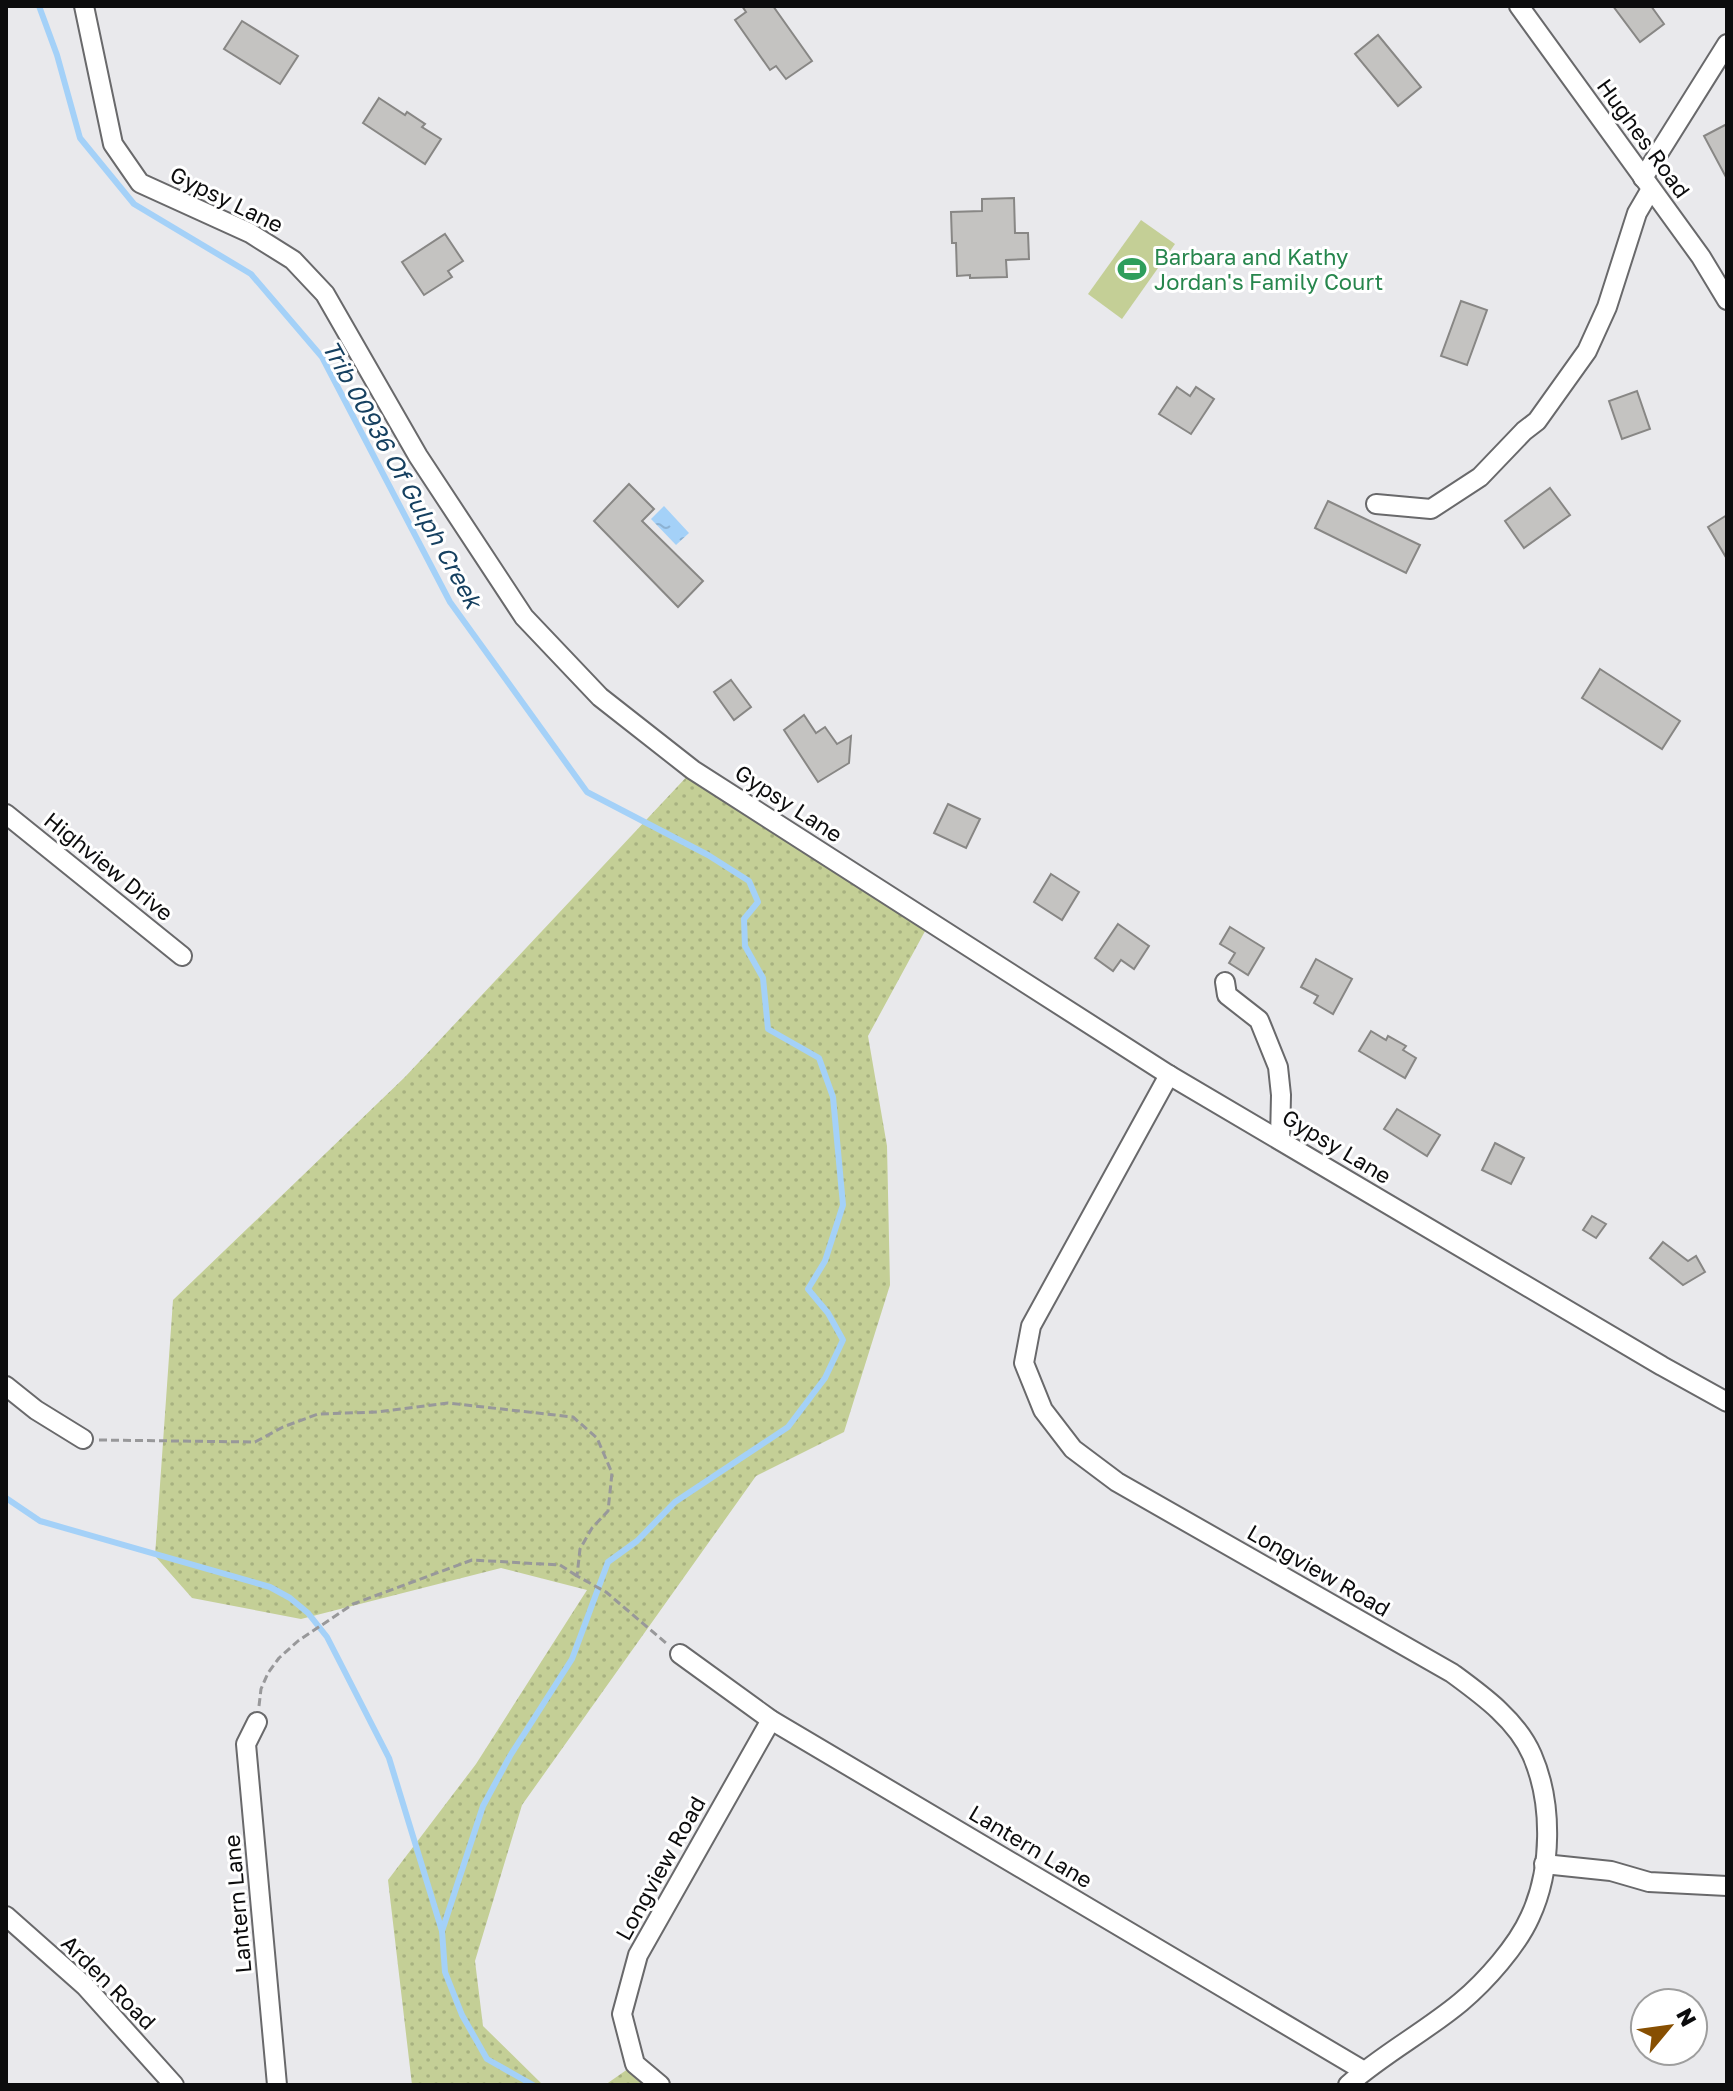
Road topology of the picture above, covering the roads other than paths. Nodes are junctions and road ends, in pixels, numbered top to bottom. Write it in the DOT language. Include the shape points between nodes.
graph roads {
  1 [pos="84,6"];
  2 [pos="1519,6"];
  3 [pos="1727,44"];
  4 [pos="1647,184"];
  5 [pos="1727,300"];
  6 [pos="1376,504"];
  7 [pos="6,814"];
  8 [pos="182,956"];
  9 [pos="1225,982"];
  10 [pos="1169,1075"];
  11 [pos="1280,1140"];
  12 [pos="6,1386"];
  13 [pos="1727,1402"];
  14 [pos="83,1439"];
  15 [pos="680,1654"];
  16 [pos="771,1720"];
  17 [pos="257,1722"];
  18 [pos="1544,1864"];
  19 [pos="1727,1886"];
  20 [pos="6,1916"];
  21 [pos="1364,2071"];
  22 [pos="174,2085"];
  23 [pos="277,2085"];
  24 [pos="660,2085"];
  25 [pos="1348,2085"];
  1 -- 10 [label="street, Gypsy Lane" via="113,144 140,183 250,233 293,260 325,294 418,456 524,617 600,697 693,770"];
  2 -- 4 [label="street, Hughes Road"];
  3 -- 4 [label="street"];
  4 -- 5 [label="street, Hughes Road"];
  4 -- 6 [label="street" via="1587,351 1537,421 1480,477 1431,509"];
  7 -- 8 [label="street, Highview Drive"];
  9 -- 11 [label="street" via="1227,995 1259,1020 1278,1067"];
  10 -- 11 [label="street, Gypsy Lane"];
  10 -- 18 [label="street, Longview Road" via="1031,1326 1024,1363 1043,1410 1073,1449 1117,1482 1452,1673 1499,1710 1532,1755 1547,1820"];
  11 -- 13 [label="street, Gypsy Lane"];
  12 -- 14 [label="street"];
  15 -- 16 [label="street, Lantern Lane"];
  16 -- 21 [label="street, Lantern Lane"];
  16 -- 24 [label="street, Longview Road" via="638,1955 622,2014 635,2064"];
  17 -- 23 [label="street, Lantern Lane" via="246,1744"];
  18 -- 19 [label="street" via="1611,1871 1649,1882"];
  18 -- 21 [label="street, Longview Road" via="1530,1918 1511,1949 1462,2001"];
  20 -- 22 [label="street, Arden Road" via="85,1986"];
  21 -- 25 [label="street, Longview Road"];
}
